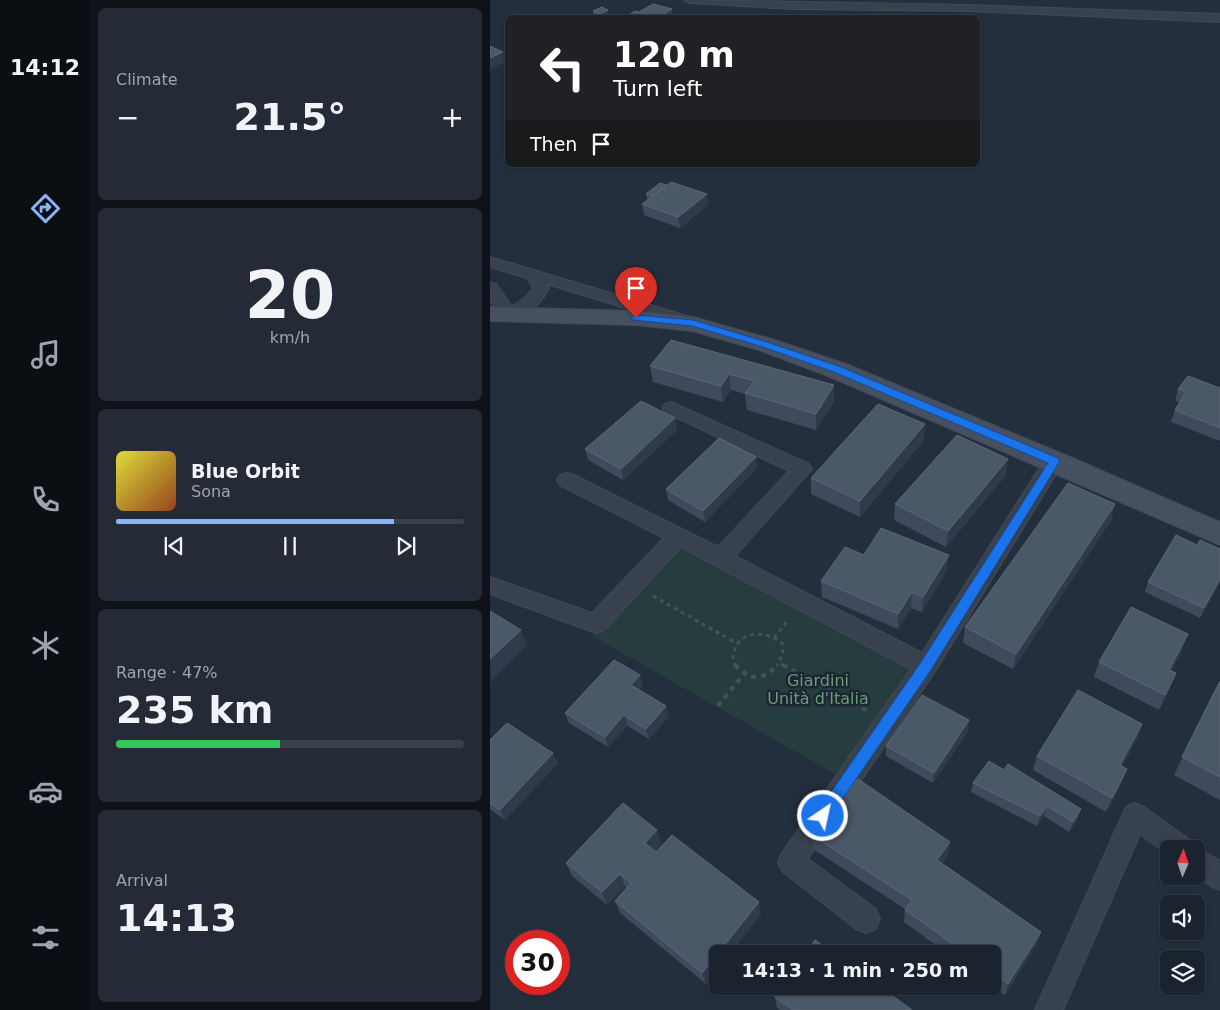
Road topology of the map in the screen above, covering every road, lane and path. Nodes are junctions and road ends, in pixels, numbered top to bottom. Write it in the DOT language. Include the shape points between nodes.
graph roads {
  1 [pos="690,0"];
  2 [pos="1220,18"];
  3 [pos="490,262"];
  4 [pos="533,276"];
  5 [pos="490,288"];
  6 [pos="500,314"];
  7 [pos="693,324"];
  8 [pos="670,408"];
  9 [pos="1054,461"];
  10 [pos="567,480"];
  11 [pos="1220,534"];
  12 [pos="678,536"];
  13 [pos="721,558"];
  14 [pos="490,585"];
  15 [pos="633,585"];
  16 [pos="738,644"];
  17 [pos="781,664"];
  18 [pos="926,666"];
  19 [pos="744,674"];
  20 [pos="718,706"];
  21 [pos="887,722"];
  22 [pos="1169,840"];
  23 [pos="1205,866"];
  24 [pos="1220,877"];
  25 [pos="866,919"];
  26 [pos="1049,1010"];
  1 -- 2 [label="street" via="793,6 987,8"];
  3 -- 4 [label="street"];
  4 -- 6 [label="street" via="540,288 539,293 524,307"];
  4 -- 7 [label="street" via="637,304"];
  5 -- 6 [label="street"];
  6 -- 7 [label="main road" via="636,318"];
  7 -- 9 [label="main road" via="767,345 837,370"];
  8 -- 13 [label="street" via="802,470"];
  9 -- 11 [label="main road"];
  9 -- 18 [label="street"];
  10 -- 12 [label="street"];
  12 -- 13 [label="street"];
  12 -- 15 [label="street"];
  13 -- 18 [label="street"];
  14 -- 15 [label="street" via="596,624"];
  15 -- 16 [label="path"];
  16 -- 17 [label="path" via="754,634 770,635 781,644 784,658"];
  16 -- 19 [label="path" via="732,656 733,663"];
  17 -- 19 [label="path" via="761,677"];
  17 -- 21 [label="path"];
  18 -- 21 [label="street"];
  19 -- 20 [label="path"];
  21 -- 25 [label="street" via="791,862"];
  22 -- 26 [label="street" via="1135,815"];
  23 -- 24 [label="street"];
}
